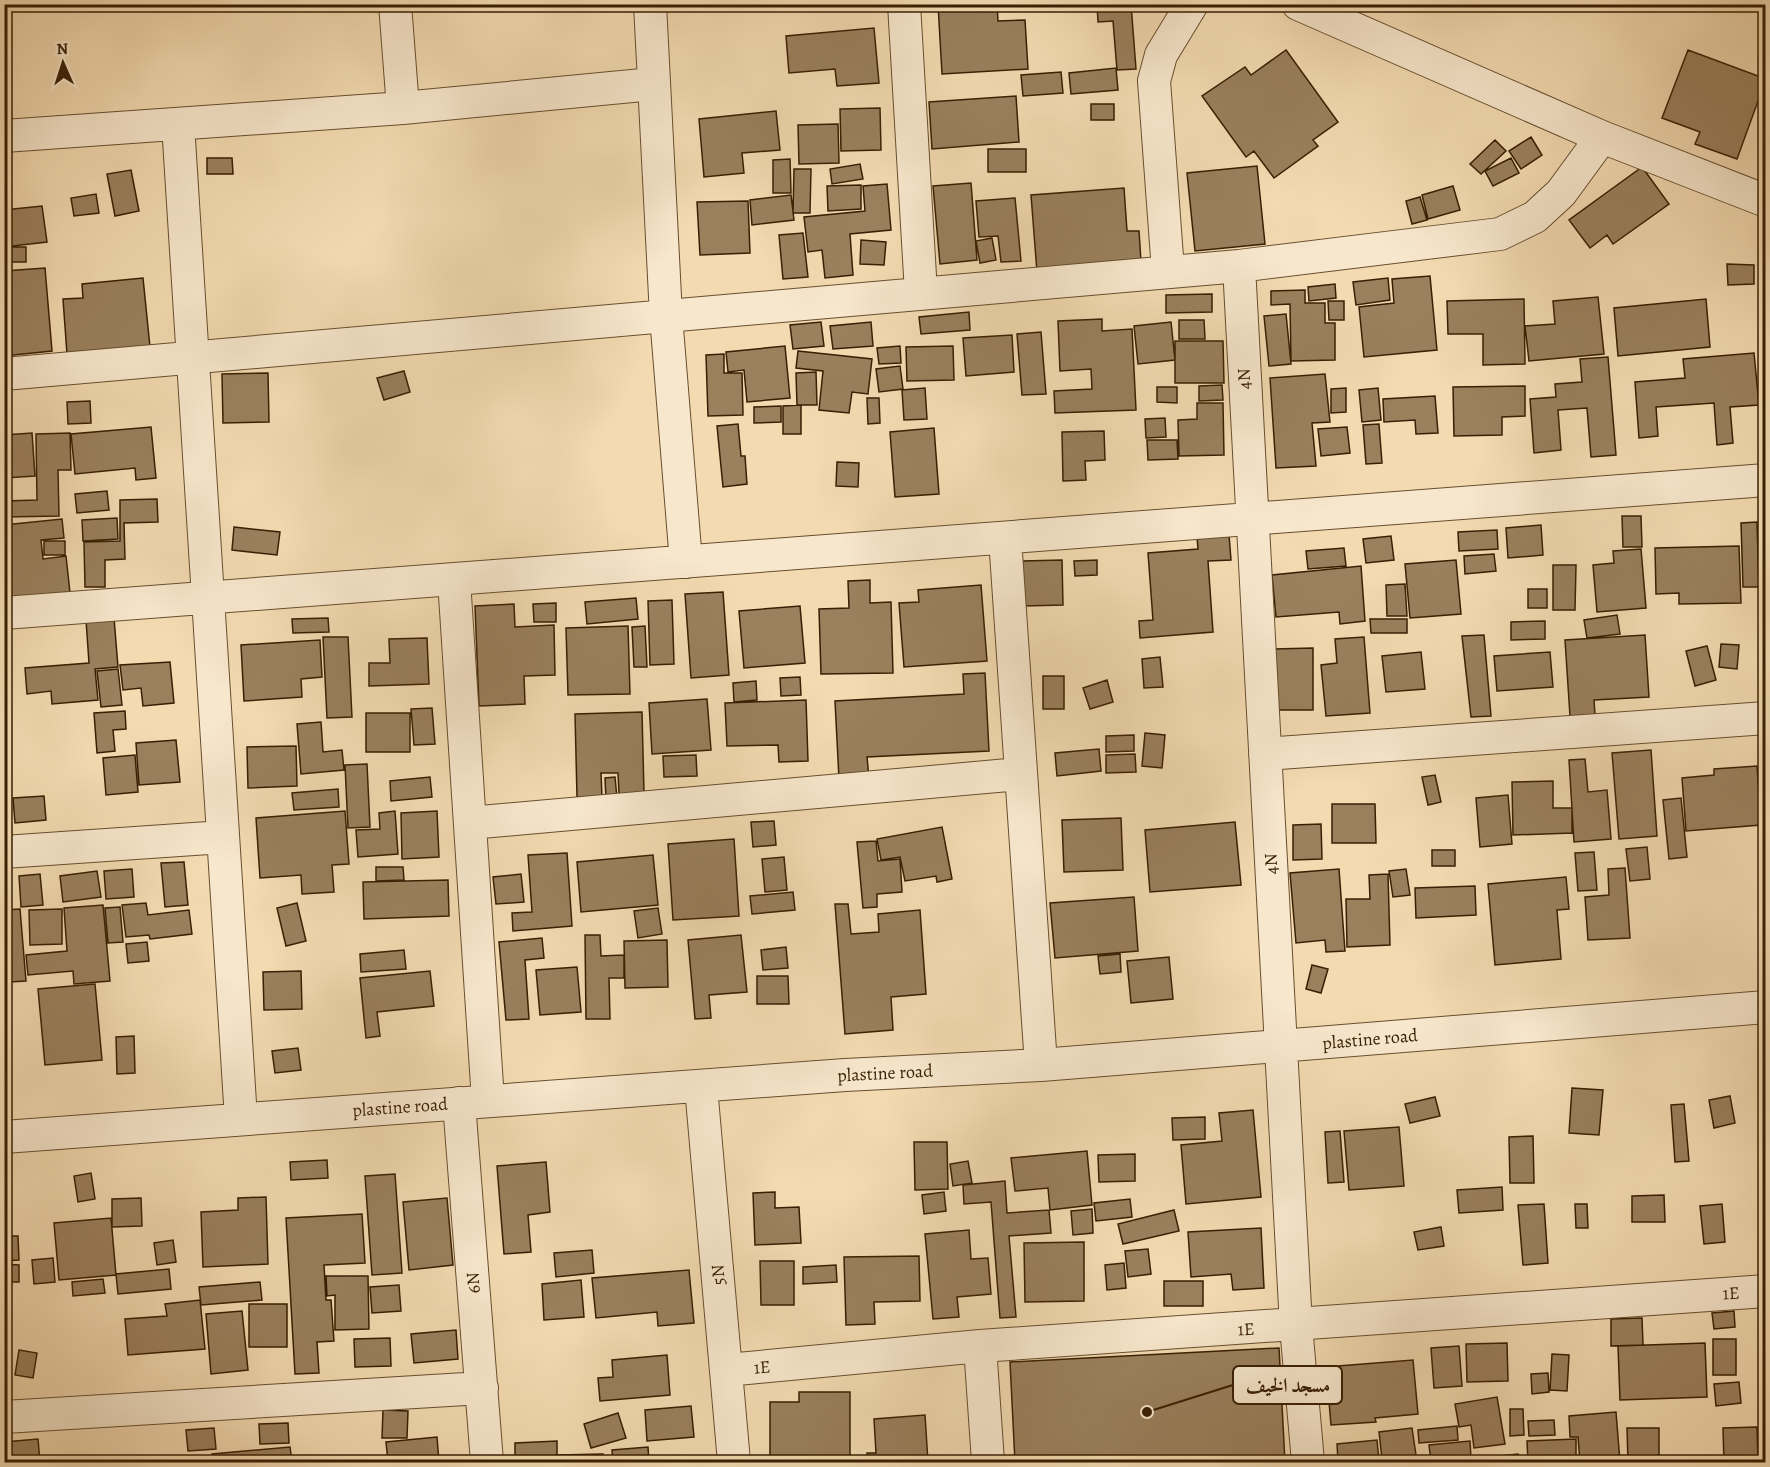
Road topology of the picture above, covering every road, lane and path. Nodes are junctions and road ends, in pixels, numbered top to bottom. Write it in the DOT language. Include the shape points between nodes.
graph roads {
  1 [pos="395,4"];
  2 [pos="650,4"];
  3 [pos="904,4"];
  4 [pos="1192,4"];
  5 [pos="1298,4"];
  6 [pos="653,84"];
  7 [pos="403,108"];
  8 [pos="178,124"];
  9 [pos="4,136"];
  10 [pos="1602,137"];
  11 [pos="1766,201"];
  12 [pos="1239,266"];
  13 [pos="1168,271"];
  14 [pos="921,293"];
  15 [pos="666,316"];
  16 [pos="193,358"];
  17 [pos="4,374"];
  18 [pos="1766,480"];
  19 [pos="1252,519"];
  20 [pos="1005,538"];
  21 [pos="686,562"];
  22 [pos="454,580"];
  23 [pos="208,598"];
  24 [pos="4,613"];
  25 [pos="1766,717"];
  26 [pos="1265,754"];
  27 [pos="1020,774"];
  28 [pos="470,823"];
  29 [pos="223,837"];
  30 [pos="4,852"];
  31 [pos="1766,1007"];
  32 [pos="1282,1046"];
  33 [pos="1041,1065"];
  34 [pos="701,1087"];
  35 [pos="473,1102"];
  36 [pos="241,1119"];
  37 [pos="4,1137"];
  38 [pos="1766,1291"];
  39 [pos="1296,1326"];
  40 [pos="980,1346"];
  41 [pos="727,1370"];
  42 [pos="482,1388"];
  43 [pos="4,1417"];
  44 [pos="487,1462"];
  45 [pos="734,1462"];
  46 [pos="988,1462"];
  47 [pos="1308,1462"];
  1 -- 7 [label="street"];
  2 -- 6 [label="street"];
  3 -- 14 [label="street"];
  4 -- 13 [label="street" via="1161,56 1154,81"];
  5 -- 10 [label="street"];
  6 -- 7 [label="street"];
  6 -- 15 [label="street"];
  7 -- 8 [label="street"];
  8 -- 9 [label="street"];
  8 -- 16 [label="street"];
  10 -- 11 [label="street"];
  10 -- 12 [label="street" via="1561,193 1535,217 1500,234"];
  12 -- 13 [label="street"];
  12 -- 19 [label="street, 4N"];
  13 -- 14 [label="street"];
  14 -- 15 [label="street"];
  15 -- 16 [label="street"];
  15 -- 21 [label="street"];
  16 -- 17 [label="street"];
  16 -- 23 [label="street"];
  18 -- 19 [label="street"];
  19 -- 20 [label="street"];
  19 -- 26 [label="street, 4N"];
  20 -- 21 [label="street"];
  20 -- 27 [label="street"];
  21 -- 22 [label="street"];
  22 -- 23 [label="street"];
  22 -- 28 [label="street, 6N"];
  23 -- 24 [label="street"];
  23 -- 29 [label="street"];
  25 -- 26 [label="street"];
  26 -- 32 [label="street, 4N"];
  27 -- 28 [label="street"];
  27 -- 33 [label="street"];
  28 -- 35 [label="street, 6N"];
  29 -- 30 [label="street"];
  29 -- 36 [label="street"];
  31 -- 32 [label="street, plastine road"];
  32 -- 33 [label="street, plastine road"];
  32 -- 39 [label="street, 4N"];
  33 -- 34 [label="street, plastine road"];
  34 -- 35 [label="street, plastine road"];
  34 -- 41 [label="street, 5N"];
  35 -- 36 [label="street, plastine road"];
  35 -- 42 [label="street, 6N"];
  36 -- 37 [label="street, plastine road"];
  38 -- 39 [label="street, 1E"];
  39 -- 40 [label="street, 1E"];
  39 -- 47 [label="street, 4N"];
  40 -- 41 [label="street, 1E"];
  40 -- 46 [label="street"];
  41 -- 45 [label="street, 5N"];
  42 -- 43 [label="street"];
  42 -- 44 [label="street, 6N"];
}
